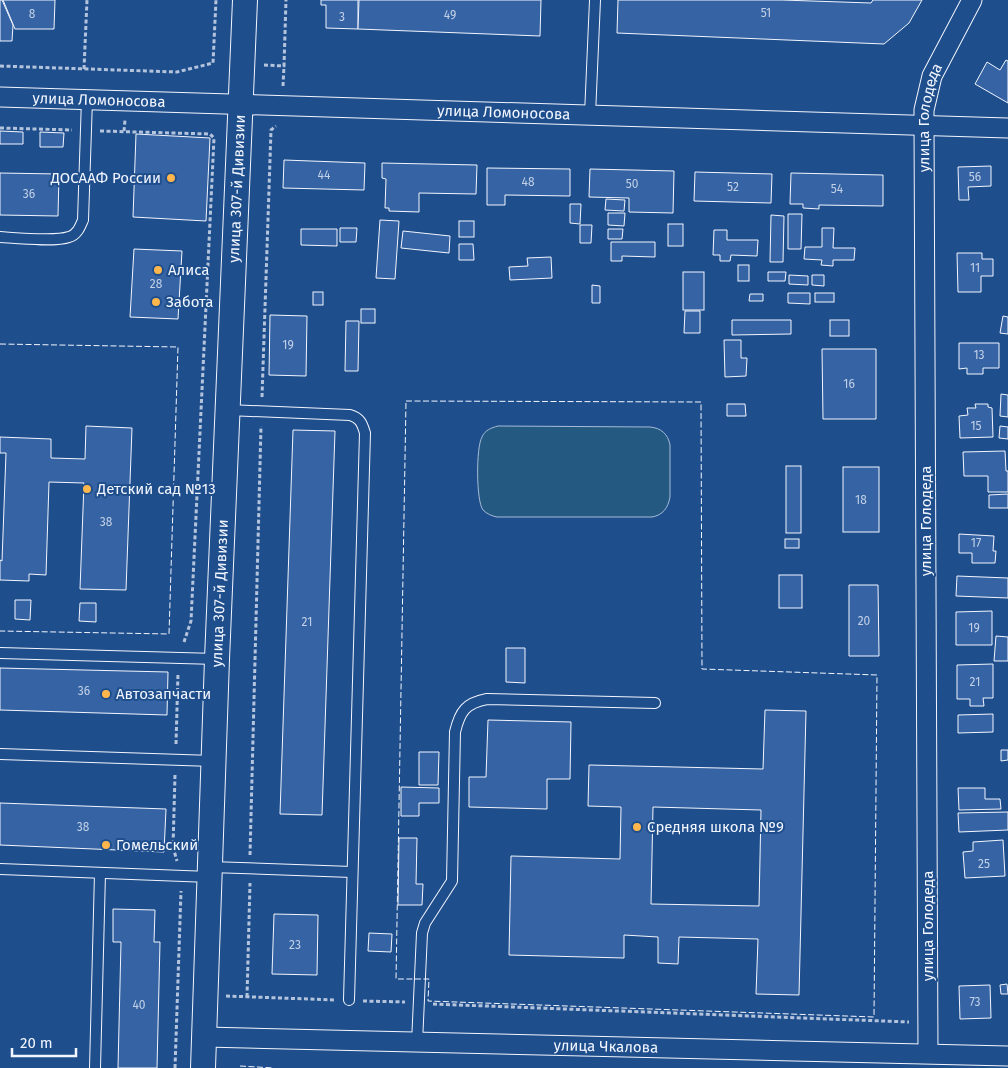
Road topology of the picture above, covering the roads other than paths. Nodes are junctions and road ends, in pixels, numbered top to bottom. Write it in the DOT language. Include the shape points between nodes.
graph roads {
  1 [pos="244,0"];
  2 [pos="595,0"];
  3 [pos="972,0"];
  4 [pos="0,97"];
  5 [pos="87,99"];
  6 [pos="239,104"];
  7 [pos="590,115"];
  8 [pos="924,125"];
  9 [pos="1008,128"];
  10 [pos="0,237"];
  11 [pos="227,410"];
  12 [pos="0,654"];
  13 [pos="217,659"];
  14 [pos="655,703"];
  15 [pos="0,754"];
  16 [pos="214,761"];
  17 [pos="0,869"];
  18 [pos="210,872"];
  19 [pos="352,872"];
  20 [pos="100,873"];
  21 [pos="349,1000"];
  22 [pos="204,1037"];
  23 [pos="417,1043"];
  24 [pos="928,1053"];
  25 [pos="1008,1056"];
  26 [pos="95,1068"];
  27 [pos="203,1068"];
  1 -- 6 [label="street, улица 307-й Дивизии"];
  2 -- 7 [label="lane"];
  3 -- 8 [label="street, улица Голодеда" via="932,76"];
  4 -- 5 [label="street, улица Ломоносова"];
  5 -- 6 [label="street, улица Ломоносова"];
  5 -- 10 [label="lane" via="83,220 79,230 70,237 59,238"];
  6 -- 7 [label="street, улица Ломоносова"];
  6 -- 11 [label="street, улица 307-й Дивизии"];
  7 -- 8 [label="street, улица Ломоносова"];
  8 -- 9 [label="street, улица Ломоносова"];
  8 -- 24 [label="street, улица Голодеда"];
  11 -- 13 [label="street, улица 307-й Дивизии"];
  11 -- 19 [label="lane" via="350,415 362,423 365,433"];
  12 -- 13 [label="lane"];
  13 -- 16 [label="street, улица 307-й Дивизии"];
  14 -- 23 [label="lane" via="487,699 474,701 465,708 455,732 452,881 422,933"];
  15 -- 16 [label="lane"];
  16 -- 18 [label="street, улица 307-й Дивизии"];
  17 -- 20 [label="lane"];
  18 -- 19 [label="lane" via="250,868"];
  18 -- 20 [label="lane" via="182,876"];
  18 -- 22 [label="street, улица 307-й Дивизии"];
  19 -- 21 [label="lane"];
  20 -- 26 [label="lane"];
  22 -- 23 [label="street, улица Чкалова"];
  22 -- 27 [label="street, улица 307-й Дивизии"];
  23 -- 24 [label="street, улица Чкалова"];
  24 -- 25 [label="street, улица Чкалова"];
}
